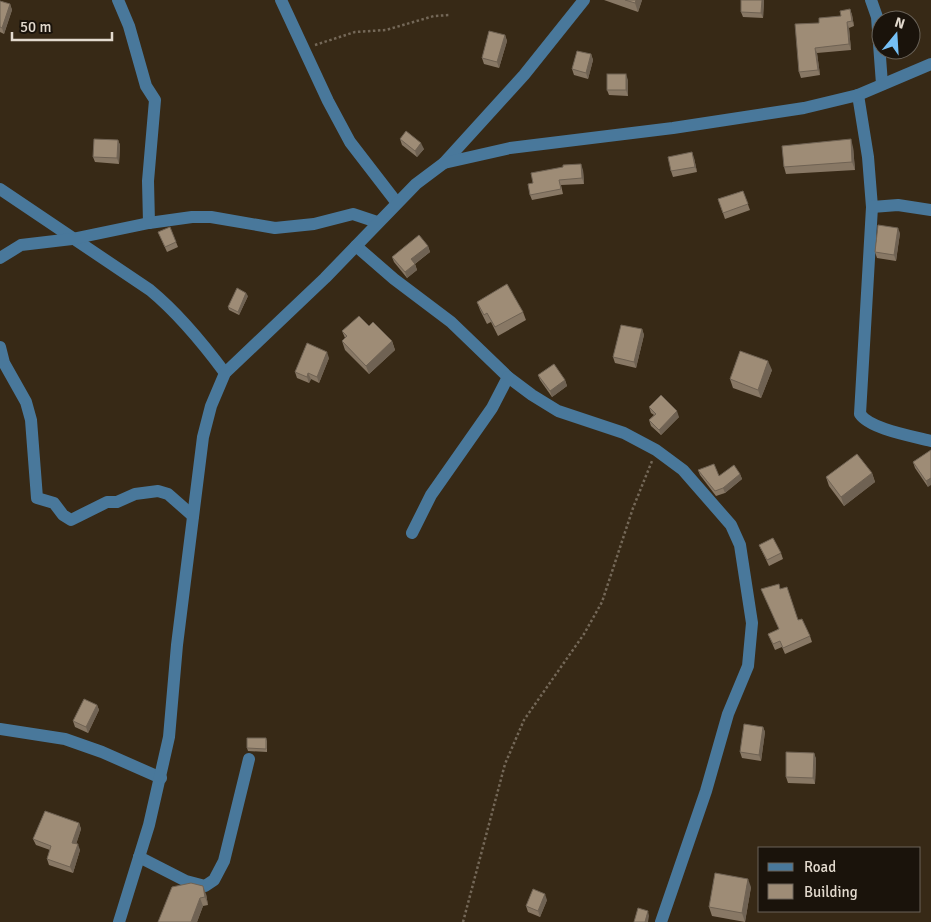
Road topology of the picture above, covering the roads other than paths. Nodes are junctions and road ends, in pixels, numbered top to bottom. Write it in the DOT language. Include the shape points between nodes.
graph roads {
  1 [pos="118,0"];
  2 [pos="281,0"];
  3 [pos="584,0"];
  4 [pos="871,0"];
  5 [pos="931,64"];
  6 [pos="882,84"];
  7 [pos="858,95"];
  8 [pos="444,163"];
  9 [pos="0,189"];
  10 [pos="397,203"];
  11 [pos="872,207"];
  12 [pos="931,210"];
  13 [pos="377,222"];
  14 [pos="149,223"];
  15 [pos="72,239"];
  16 [pos="356,246"];
  17 [pos="0,258"];
  18 [pos="0,347"];
  19 [pos="225,373"];
  20 [pos="508,377"];
  21 [pos="931,441"];
  22 [pos="193,516"];
  23 [pos="412,533"];
  24 [pos="0,729"];
  25 [pos="249,759"];
  26 [pos="160,778"];
  27 [pos="139,857"];
  28 [pos="119,922"];
  29 [pos="661,922"];
  1 -- 14 [label="street" via="146,86 155,100 148,182"];
  2 -- 10 [label="street" via="350,142"];
  3 -- 8 [label="street" via="524,75"];
  4 -- 6 [label="street" via="877,17"];
  5 -- 6 [label="street"];
  6 -- 7 [label="street"];
  7 -- 8 [label="street" via="804,108 734,119 510,148"];
  7 -- 11 [label="street"];
  8 -- 10 [label="street"];
  9 -- 15 [label="street"];
  10 -- 13 [label="street"];
  11 -- 12 [label="street" via="898,205"];
  11 -- 21 [label="street" via="860,414 864,420 874,424"];
  13 -- 14 [label="street" via="353,214 314,224 275,228 211,217"];
  13 -- 16 [label="street"];
  14 -- 15 [label="street"];
  15 -- 17 [label="street" via="21,245"];
  15 -- 19 [label="street" via="143,285 171,308 193,330"];
  16 -- 19 [label="street"];
  16 -- 20 [label="street" via="394,280 458,328"];
  18 -- 22 [label="street" via="4,363 26,402 31,420 37,498 54,503 71,520 107,502 135,494 163,492"];
  19 -- 22 [label="street" via="210,406"];
  20 -- 23 [label="street" via="492,408 432,495"];
  20 -- 29 [label="street" via="558,411 624,433 656,450 683,470 731,525 740,545 752,623 748,666 728,714 706,791"];
  22 -- 26 [label="street" via="168,738"];
  24 -- 26 [label="street" via="65,739"];
  25 -- 27 [label="street" via="224,861 214,880 205,886 186,881"];
  26 -- 27 [label="street"];
  27 -- 28 [label="street"];
}
